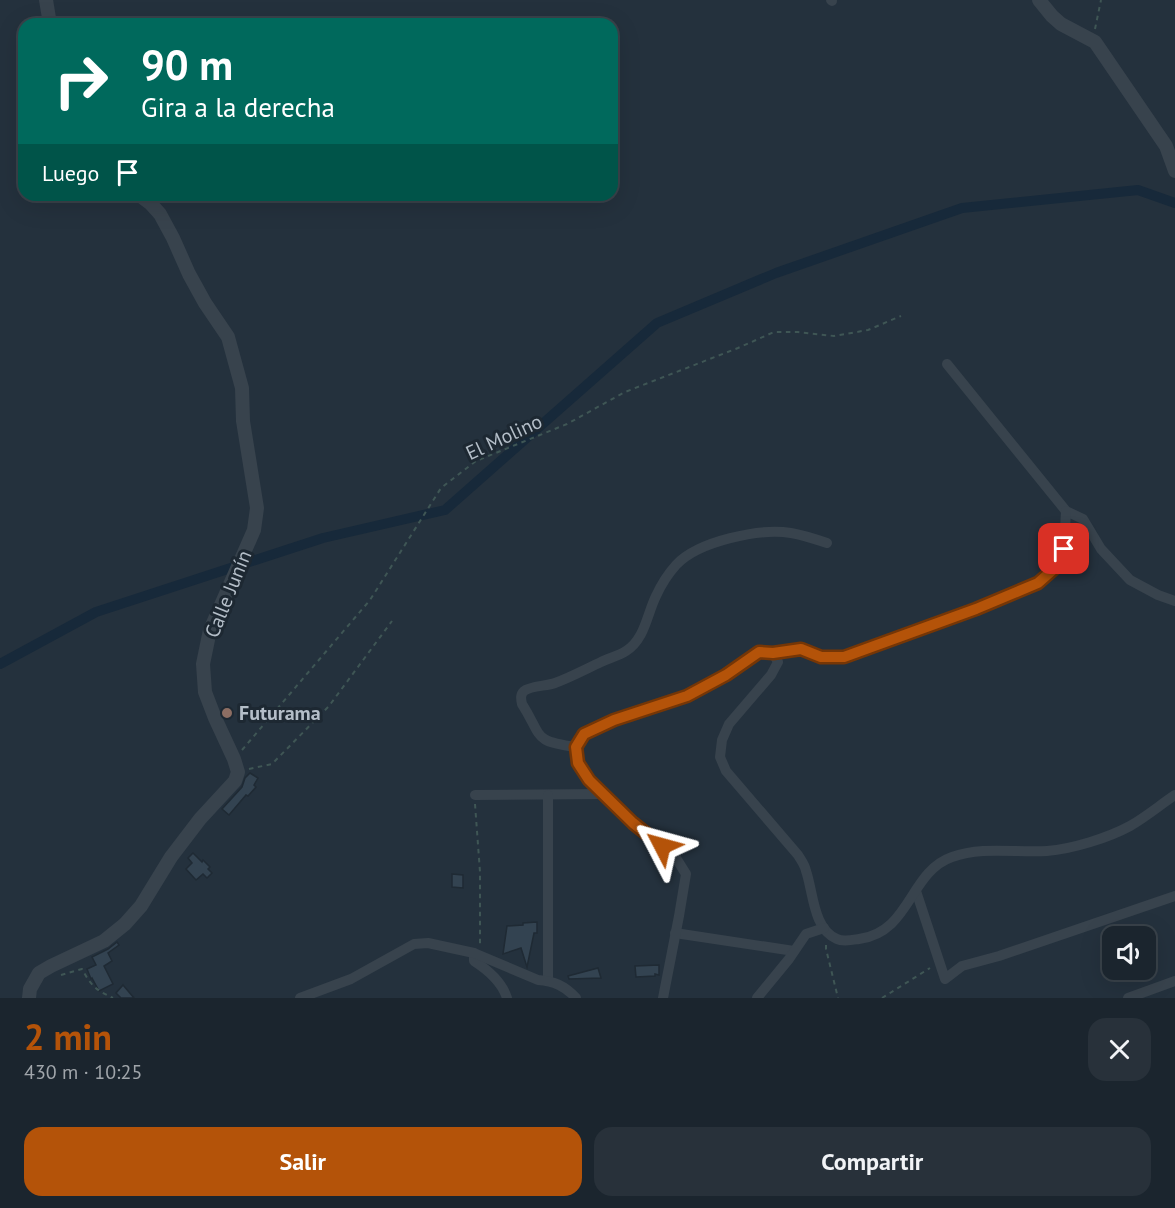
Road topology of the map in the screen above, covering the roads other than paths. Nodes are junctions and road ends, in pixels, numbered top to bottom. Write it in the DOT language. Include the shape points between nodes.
graph roads {
  1 [pos="46,0"];
  2 [pos="1039,0"];
  3 [pos="49,18"];
  4 [pos="1175,171"];
  5 [pos="147,201"];
  6 [pos="947,364"];
  7 [pos="1066,512"];
  8 [pos="827,543"];
  9 [pos="1175,602"];
  10 [pos="773,653"];
  11 [pos="576,747"];
  12 [pos="604,794"];
  13 [pos="475,795"];
  14 [pos="548,795"];
  15 [pos="1175,795"];
  16 [pos="916,891"];
  17 [pos="1175,896"];
  18 [pos="826,931"];
  19 [pos="675,933"];
  20 [pos="794,951"];
  21 [pos="477,955"];
  22 [pos="548,980"];
  23 [pos="1175,981"];
  24 [pos="29,998"];
  25 [pos="300,998"];
  26 [pos="507,998"];
  27 [pos="576,998"];
  28 [pos="663,998"];
  29 [pos="757,998"];
  30 [pos="1128,998"];
  1 -- 3 [label="street"];
  2 -- 4 [label="street" via="1062,24 1095,42 1166,146"];
  5 -- 24 [label="street, Calle Junín" via="160,214 205,303 228,337 242,388 256,508 254,530 210,630 203,664 205,693 236,766 235,780 200,819 125,924 104,941 39,973"];
  6 -- 7 [label="street"];
  7 -- 9 [label="street" via="1083,519 1101,549 1130,580"];
  7 -- 10 [label="street" via="1064,549 1055,568 1038,583 844,657 821,657 801,649"];
  8 -- 11 [label="street" via="792,533 752,534 711,544 683,559 661,586 633,645 563,680 523,693 522,704 537,733 553,744"];
  10 -- 11 [label="street" via="759,652 687,696 584,734"];
  10 -- 18 [label="street" via="778,662 729,724 720,757 726,771 798,855 806,870 813,906"];
  11 -- 12 [label="street" via="578,763"];
  12 -- 14 [label="street"];
  12 -- 19 [label="street" via="676,858 686,874"];
  13 -- 14 [label="street"];
  14 -- 22 [label="street"];
  15 -- 16 [label="street" via="1130,826 1097,841 1048,850 978,851 951,857 935,866"];
  16 -- 17 [label="street" via="945,979 962,966"];
  16 -- 18 [label="street" via="886,929 846,940 837,940"];
  18 -- 20 [label="street" via="806,934"];
  19 -- 20 [label="street"];
  19 -- 28 [label="street"];
  20 -- 29 [label="street"];
  21 -- 22 [label="street" via="538,980"];
  21 -- 25 [label="street" via="428,943 414,944 351,979"];
  21 -- 26 [label="street" via="474,961 504,989"];
  22 -- 27 [label="street"];
  23 -- 30 [label="street"];
}
